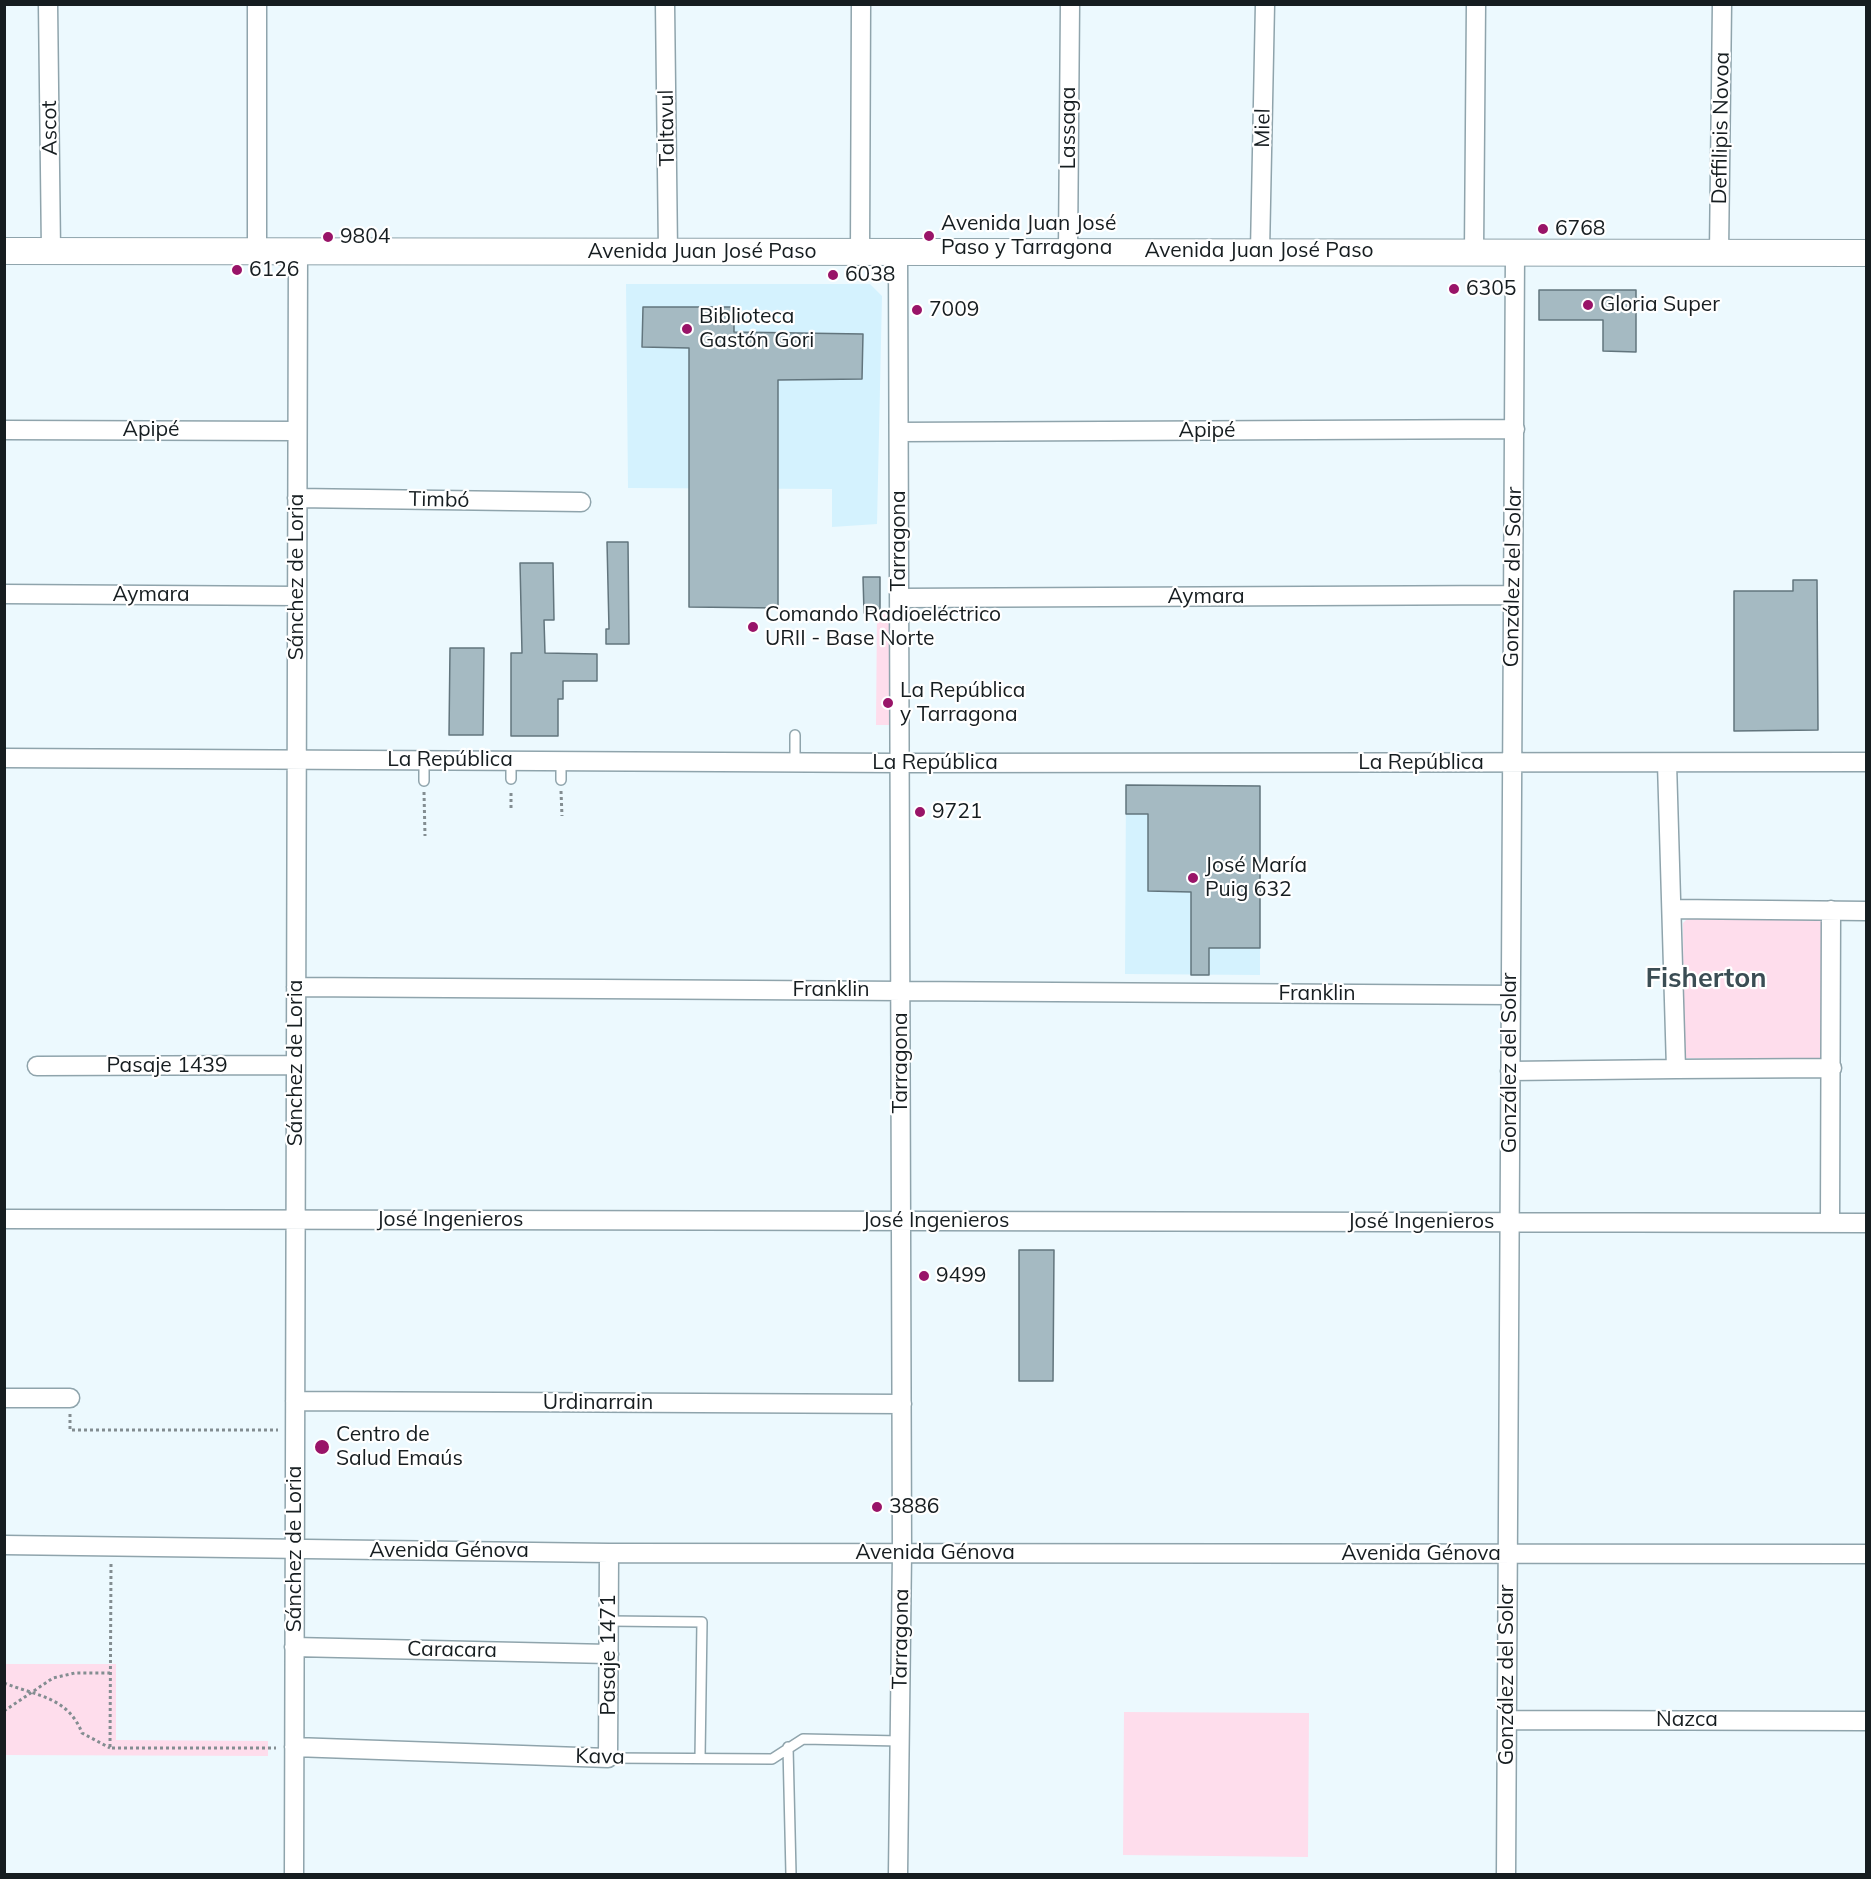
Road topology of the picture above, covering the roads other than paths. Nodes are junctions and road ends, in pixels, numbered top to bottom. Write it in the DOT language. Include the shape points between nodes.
graph roads {
  1 [pos="48,4"];
  2 [pos="257,4"];
  3 [pos="665,4"];
  4 [pos="861,4"];
  5 [pos="1070,4"];
  6 [pos="1265,4"];
  7 [pos="1476,4"];
  8 [pos="1722,4"];
  9 [pos="4,251"];
  10 [pos="51,251"];
  11 [pos="257,251"];
  12 [pos="298,251"];
  13 [pos="898,251"];
  14 [pos="1068,251"];
  15 [pos="1260,251"];
  16 [pos="1474,251"];
  17 [pos="668,252"];
  18 [pos="860,252"];
  19 [pos="1515,252"];
  20 [pos="1719,252"];
  21 [pos="1866,253"];
  22 [pos="1515,429"];
  23 [pos="4,430"];
  24 [pos="297,430"];
  25 [pos="899,432"];
  26 [pos="297,498"];
  27 [pos="581,502"];
  28 [pos="4,594"];
  29 [pos="1513,595"];
  30 [pos="297,596"];
  31 [pos="899,598"];
  32 [pos="795,735"];
  33 [pos="4,758"];
  34 [pos="296,759"];
  35 [pos="424,760"];
  36 [pos="561,761"];
  37 [pos="1866,762"];
  38 [pos="795,763"];
  39 [pos="1512,763"];
  40 [pos="1667,763"];
  41 [pos="899,764"];
  42 [pos="561,780"];
  43 [pos="424,781"];
  44 [pos="1673,909"];
  45 [pos="1831,910"];
  46 [pos="1866,911"];
  47 [pos="296,987"];
  48 [pos="900,991"];
  49 [pos="1511,995"];
  50 [pos="296,1065"];
  51 [pos="37,1066"];
  52 [pos="1832,1068"];
  53 [pos="1676,1069"];
  54 [pos="1510,1071"];
  55 [pos="4,1220"];
  56 [pos="295,1220"];
  57 [pos="901,1221"];
  58 [pos="1509,1222"];
  59 [pos="1830,1223"];
  60 [pos="1866,1223"];
  61 [pos="4,1398"];
  62 [pos="70,1398"];
  63 [pos="295,1401"];
  64 [pos="902,1404"];
  65 [pos="4,1545"];
  66 [pos="295,1550"];
  67 [pos="609,1553"];
  68 [pos="902,1553"];
  69 [pos="1508,1554"];
  70 [pos="1866,1554"];
  71 [pos="609,1621"];
  72 [pos="294,1647"];
  73 [pos="609,1654"];
  74 [pos="1507,1720"];
  75 [pos="1866,1721"];
  76 [pos="900,1741"];
  77 [pos="294,1747"];
  78 [pos="788,1747"];
  79 [pos="608,1758"];
  80 [pos="700,1758"];
  81 [pos="294,1875"];
  82 [pos="791,1875"];
  83 [pos="898,1875"];
  84 [pos="1506,1875"];
  1 -- 10 [label="street, Ascot"];
  2 -- 11 [label="street"];
  3 -- 17 [label="street, Taltavul"];
  4 -- 18 [label="street"];
  5 -- 14 [label="street, Lassaga"];
  6 -- 15 [label="street, Miel"];
  7 -- 16 [label="street"];
  8 -- 20 [label="street, Deffilipis Novoa"];
  9 -- 10 [label="main road, Avenida Juan José Paso"];
  10 -- 11 [label="main road, Avenida Juan José Paso"];
  11 -- 12 [label="main road, Avenida Juan José Paso"];
  12 -- 17 [label="main road, Avenida Juan José Paso"];
  12 -- 24 [label="street, Sánchez de Loria"];
  13 -- 14 [label="main road, Avenida Juan José Paso"];
  13 -- 18 [label="main road, Avenida Juan José Paso"];
  13 -- 25 [label="street, Tarragona"];
  14 -- 15 [label="main road, Avenida Juan José Paso"];
  15 -- 16 [label="main road, Avenida Juan José Paso"];
  16 -- 19 [label="main road, Avenida Juan José Paso"];
  17 -- 18 [label="main road, Avenida Juan José Paso"];
  19 -- 20 [label="main road, Avenida Juan José Paso"];
  19 -- 22 [label="street, González del Solar"];
  20 -- 21 [label="main road, Avenida Juan José Paso"];
  22 -- 25 [label="street, Apipé"];
  22 -- 29 [label="street, González del Solar"];
  23 -- 24 [label="street, Apipé"];
  24 -- 26 [label="street, Sánchez de Loria"];
  25 -- 31 [label="street, Tarragona"];
  26 -- 27 [label="street, Timbó"];
  26 -- 30 [label="street, Sánchez de Loria"];
  28 -- 30 [label="street, Aymara"];
  29 -- 31 [label="street, Aymara"];
  29 -- 39 [label="street, González del Solar"];
  30 -- 34 [label="street, Sánchez de Loria"];
  31 -- 41 [label="street, Tarragona"];
  32 -- 38 [label="lane"];
  33 -- 34 [label="street, La República"];
  34 -- 35 [label="street, La República"];
  34 -- 47 [label="street, Sánchez de Loria"];
  35 -- 36 [label="street, La República" via="511,770"];
  35 -- 43 [label="lane"];
  36 -- 38 [label="street, La República"];
  36 -- 42 [label="lane"];
  37 -- 40 [label="street, La República"];
  38 -- 41 [label="street, La República"];
  39 -- 40 [label="street, La República"];
  39 -- 41 [label="street, La República"];
  39 -- 49 [label="street, González del Solar"];
  40 -- 44 [label="street"];
  41 -- 48 [label="street, Tarragona"];
  44 -- 45 [label="street"];
  44 -- 53 [label="street"];
  45 -- 46 [label="street"];
  45 -- 52 [label="street"];
  47 -- 48 [label="street, Franklin"];
  47 -- 50 [label="street, Sánchez de Loria"];
  48 -- 49 [label="street, Franklin"];
  48 -- 57 [label="street, Tarragona"];
  49 -- 54 [label="street, González del Solar"];
  50 -- 51 [label="street, Pasaje 1439"];
  50 -- 56 [label="street, Sánchez de Loria"];
  52 -- 53 [label="street"];
  52 -- 59 [label="street"];
  53 -- 54 [label="street"];
  54 -- 58 [label="street, González del Solar"];
  55 -- 56 [label="street, José Ingenieros"];
  56 -- 57 [label="street, José Ingenieros"];
  56 -- 63 [label="street, Sánchez de Loria"];
  57 -- 58 [label="street, José Ingenieros"];
  57 -- 64 [label="street, Tarragona"];
  58 -- 59 [label="street, José Ingenieros"];
  58 -- 69 [label="street, González del Solar"];
  59 -- 60 [label="street, José Ingenieros"];
  61 -- 62 [label="street"];
  63 -- 64 [label="street, Urdinarrain"];
  63 -- 66 [label="street, Sánchez de Loria"];
  64 -- 68 [label="street, Tarragona"];
  65 -- 66 [label="street, Avenida Génova"];
  66 -- 67 [label="street, Avenida Génova"];
  66 -- 72 [label="street, Sánchez de Loria"];
  67 -- 68 [label="street, Avenida Génova"];
  67 -- 71 [label="street, Pasaje 1471"];
  68 -- 69 [label="street, Avenida Génova"];
  68 -- 76 [label="street, Tarragona"];
  69 -- 70 [label="street, Avenida Génova"];
  69 -- 74 [label="street, González del Solar"];
  71 -- 73 [label="street, Pasaje 1471"];
  71 -- 80 [label="lane" via="702,1622"];
  72 -- 73 [label="street, Caracara"];
  72 -- 77 [label="street, Sánchez de Loria"];
  73 -- 79 [label="street, Pasaje 1471"];
  74 -- 75 [label="street, Nazca"];
  74 -- 84 [label="street, González del Solar"];
  76 -- 78 [label="lane, Kava" via="803,1740"];
  76 -- 83 [label="street, Tarragona"];
  77 -- 79 [label="street, Kava"];
  77 -- 81 [label="street, Sánchez de Loria"];
  78 -- 80 [label="lane, Kava" via="772,1759"];
  78 -- 82 [label="lane"];
  79 -- 80 [label="lane, Kava"];
}
